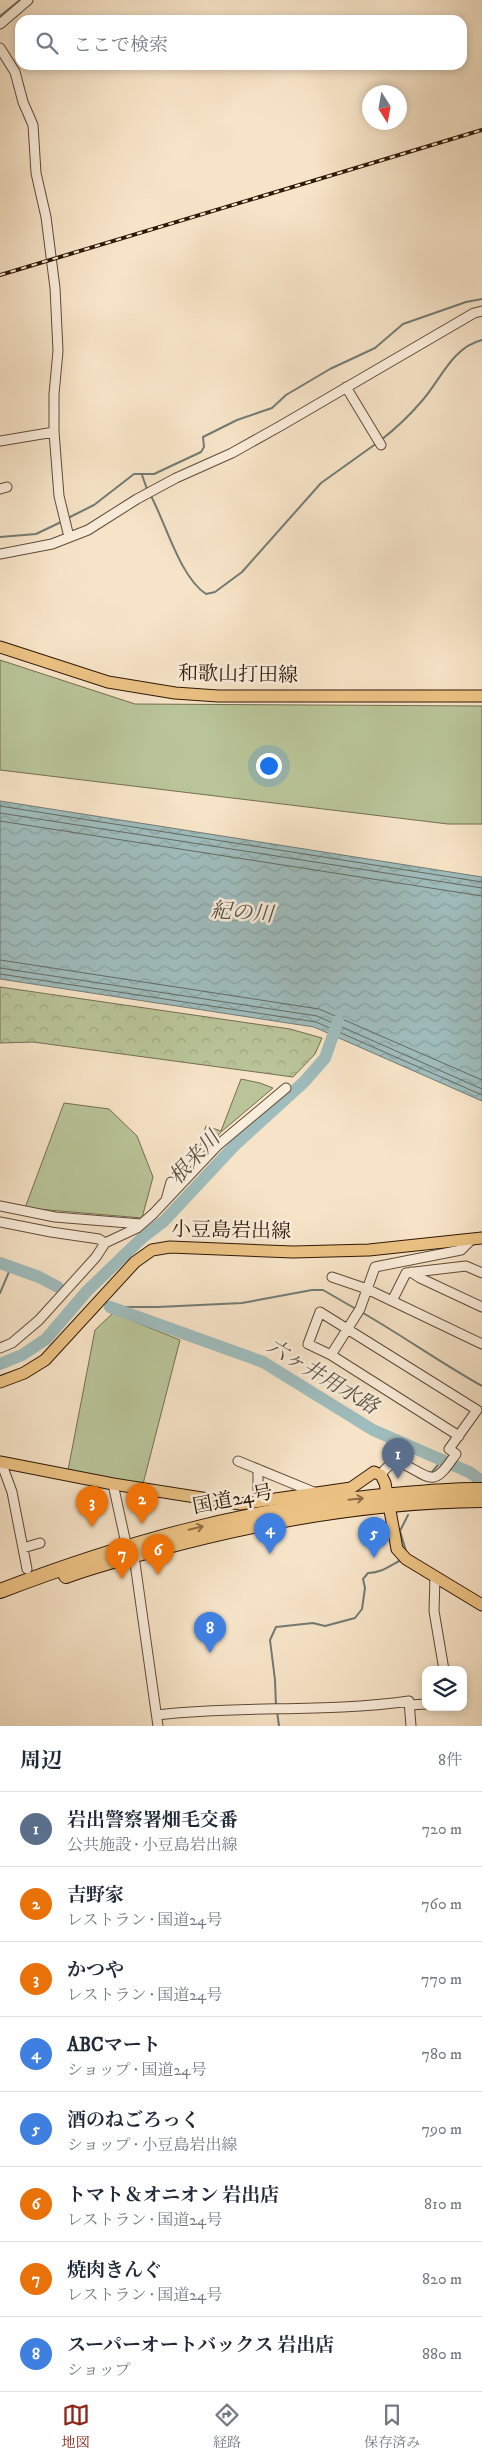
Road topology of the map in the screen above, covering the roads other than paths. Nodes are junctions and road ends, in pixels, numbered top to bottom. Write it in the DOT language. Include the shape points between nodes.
graph roads {
  1 [pos="28,0"];
  2 [pos="0,24"];
  3 [pos="0,48"];
  4 [pos="482,311"];
  5 [pos="346,387"];
  6 [pos="54,432"];
  7 [pos="0,441"];
  8 [pos="381,445"];
  9 [pos="68,533"];
  10 [pos="0,554"];
  11 [pos="0,647"];
  12 [pos="482,696"];
  13 [pos="286,1088"];
  14 [pos="171,1182"];
  15 [pos="166,1200"];
  16 [pos="0,1206"];
  17 [pos="0,1222"];
  18 [pos="141,1224"];
  19 [pos="477,1238"];
  20 [pos="105,1243"];
  21 [pos="411,1272"];
  22 [pos="482,1272"];
  23 [pos="332,1277"];
  24 [pos="367,1289"];
  25 [pos="392,1301"];
  26 [pos="482,1307"];
  27 [pos="347,1328"];
  28 [pos="482,1344"];
  29 [pos="0,1348"];
  30 [pos="332,1355"];
  31 [pos="0,1382"];
  32 [pos="459,1436"];
  33 [pos="238,1461"];
  34 [pos="0,1462"];
  35 [pos="258,1469"];
  36 [pos="382,1475"];
  37 [pos="113,1484"];
  38 [pos="482,1490"];
  39 [pos="317,1493"];
  40 [pos="482,1500"];
  41 [pos="388,1501"];
  42 [pos="258,1502"];
  43 [pos="40,1543"];
  44 [pos="23,1548"];
  45 [pos="130,1550"];
  46 [pos="28,1569"];
  47 [pos="435,1577"];
  48 [pos="0,1591"];
  49 [pos="0,1601"];
  50 [pos="482,1604"];
  51 [pos="443,1666"];
  52 [pos="422,1704"];
  53 [pos="409,1705"];
  54 [pos="157,1715"];
  55 [pos="158,1726"];
  56 [pos="411,1726"];
  1 -- 2 [label="street"];
  3 -- 6 [label="street" via="15,72 23,102 34,125 36,173 52,254 58,351"];
  4 -- 5 [label="street"];
  5 -- 8 [label="street"];
  5 -- 9 [label="street" via="232,452 137,499 88,530"];
  6 -- 7 [label="street"];
  6 -- 9 [label="street" via="58,496"];
  9 -- 10 [label="street" via="52,544"];
  11 -- 12 [label="main road, 和歌山打田線" via="108,682 175,693 218,696"];
  13 -- 15 [label="street" via="218,1145"];
  14 -- 15 [label="street"];
  15 -- 18 [label="street"];
  16 -- 18 [label="street" via="55,1217"];
  17 -- 20 [label="street" via="99,1239"];
  18 -- 20 [label="street"];
  19 -- 24 [label="street" via="461,1250 376,1267"];
  19 -- 31 [label="main road, 小豆島岩出線" via="369,1250 292,1252 170,1247 152,1250 135,1262 45,1360"];
  20 -- 29 [label="street" via="29,1330"];
  21 -- 22 [label="street" via="466,1266"];
  21 -- 25 [label="street" via="406,1273"];
  21 -- 26 [label="street"];
  23 -- 24 [label="street"];
  24 -- 25 [label="street"];
  24 -- 27 [label="street" via="359,1311"];
  25 -- 28 [label="street"];
  27 -- 30 [label="street"];
  27 -- 30 [label="street" via="320,1312 308,1344"];
  27 -- 32 [label="street" via="477,1410"];
  30 -- 32 [label="street"];
  32 -- 36 [label="street" via="449,1449 456,1454 435,1477 411,1466 396,1464 386,1468"];
  33 -- 35 [label="street"];
  34 -- 37 [label="main road"];
  34 -- 44 [label="street" via="12,1492"];
  35 -- 39 [label="street"];
  35 -- 42 [label="street"];
  36 -- 39 [label="main road" via="374,1472 350,1488"];
  36 -- 41 [label="main road"];
  37 -- 42 [label="main road" via="240,1504"];
  37 -- 45 [label="street"];
  38 -- 41 [label="highway, 国道24号"];
  39 -- 42 [label="main road"];
  40 -- 41 [label="highway, 国道24号"];
  41 -- 45 [label="highway, 国道24号" via="310,1505 234,1519"];
  41 -- 47 [label="main road" via="397,1549 406,1559"];
  43 -- 44 [label="street"];
  44 -- 46 [label="street"];
  45 -- 48 [label="highway, 国道24号"];
  45 -- 49 [label="highway, 国道24号"];
  45 -- 54 [label="street"];
  47 -- 50 [label="main road"];
  47 -- 51 [label="street" via="434,1610"];
  52 -- 53 [label="street"];
  53 -- 54 [label="street" via="409,1701 366,1707 229,1709"];
  53 -- 56 [label="street"];
  54 -- 55 [label="street"];
}
